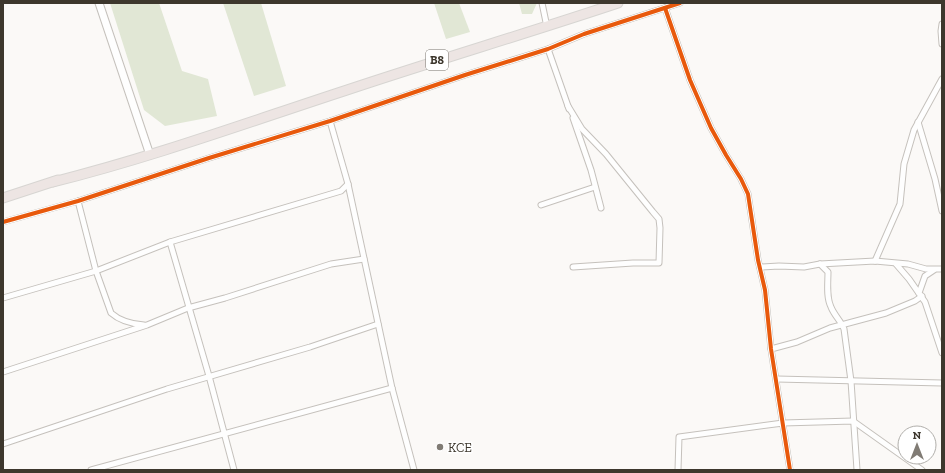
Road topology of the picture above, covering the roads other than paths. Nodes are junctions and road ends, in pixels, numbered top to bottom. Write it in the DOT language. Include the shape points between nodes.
graph roads {
  1 [pos="99,3"];
  2 [pos="542,3"];
  3 [pos="618,3"];
  4 [pos="680,3"];
  5 [pos="665,8"];
  6 [pos="942,24"];
  7 [pos="547,26"];
  8 [pos="942,44"];
  9 [pos="548,49"];
  10 [pos="942,79"];
  11 [pos="568,106"];
  12 [pos="330,121"];
  13 [pos="918,122"];
  14 [pos="149,153"];
  15 [pos="348,184"];
  16 [pos="595,187"];
  17 [pos="3,198"];
  18 [pos="78,201"];
  19 [pos="541,205"];
  20 [pos="601,208"];
  21 [pos="942,211"];
  22 [pos="3,222"];
  23 [pos="170,242"];
  24 [pos="364,259"];
  25 [pos="875,262"];
  26 [pos="820,264"];
  27 [pos="896,264"];
  28 [pos="573,267"];
  29 [pos="760,267"];
  30 [pos="935,269"];
  31 [pos="942,269"];
  32 [pos="96,271"];
  33 [pos="921,294"];
  34 [pos="3,298"];
  35 [pos="188,308"];
  36 [pos="378,324"];
  37 [pos="147,325"];
  38 [pos="843,325"];
  39 [pos="771,349"];
  40 [pos="942,353"];
  41 [pos="3,372"];
  42 [pos="209,376"];
  43 [pos="777,379"];
  44 [pos="851,381"];
  45 [pos="942,383"];
  46 [pos="392,388"];
  47 [pos="853,421"];
  48 [pos="783,423"];
  49 [pos="224,434"];
  50 [pos="3,444"];
  51 [pos="92,470"];
  52 [pos="234,470"];
  53 [pos="414,470"];
  54 [pos="678,470"];
  55 [pos="790,470"];
  56 [pos="857,470"];
  57 [pos="922,470"];
  1 -- 14 [label="street"];
  2 -- 7 [label="street"];
  3 -- 7 [label="highway, B8"];
  4 -- 5 [label="street"];
  5 -- 9 [label="street" via="584,34"];
  5 -- 29 [label="street" via="690,80 711,128 748,194"];
  6 -- 8 [label="street"];
  7 -- 14 [label="highway, B8"];
  9 -- 11 [label="street"];
  9 -- 12 [label="street"];
  10 -- 13 [label="street"];
  11 -- 16 [label="street"];
  11 -- 28 [label="street" via="580,127 606,154 653,212 659,220 660,228 659,263"];
  12 -- 15 [label="street"];
  12 -- 18 [label="street"];
  13 -- 21 [label="street"];
  13 -- 25 [label="street" via="904,164 900,204"];
  14 -- 17 [label="highway, B8"];
  15 -- 23 [label="street" via="340,191"];
  15 -- 24 [label="street"];
  16 -- 19 [label="street"];
  16 -- 20 [label="street"];
  18 -- 22 [label="street"];
  18 -- 32 [label="street"];
  23 -- 32 [label="street"];
  23 -- 35 [label="street"];
  24 -- 35 [label="street" via="331,264"];
  24 -- 36 [label="street"];
  25 -- 26 [label="street"];
  25 -- 27 [label="street"];
  26 -- 29 [label="street" via="804,267"];
  26 -- 38 [label="street" via="828,272 830,306"];
  27 -- 30 [label="street"];
  27 -- 33 [label="street"];
  29 -- 39 [label="street"];
  30 -- 31 [label="street"];
  30 -- 33 [label="street" via="925,276"];
  32 -- 34 [label="street"];
  32 -- 37 [label="street" via="111,313 133,324"];
  33 -- 38 [label="street" via="915,301 886,313"];
  33 -- 40 [label="street"];
  35 -- 37 [label="street"];
  35 -- 42 [label="street"];
  36 -- 42 [label="street"];
  36 -- 46 [label="street"];
  37 -- 41 [label="street"];
  38 -- 39 [label="street"];
  38 -- 44 [label="street"];
  39 -- 43 [label="street"];
  42 -- 49 [label="street"];
  42 -- 50 [label="street"];
  43 -- 44 [label="street"];
  43 -- 48 [label="street"];
  44 -- 45 [label="street"];
  44 -- 47 [label="street"];
  46 -- 49 [label="street"];
  46 -- 53 [label="street"];
  47 -- 48 [label="street"];
  47 -- 56 [label="street"];
  47 -- 57 [label="street"];
  48 -- 54 [label="street" via="679,437"];
  48 -- 55 [label="street"];
  49 -- 51 [label="street"];
  49 -- 52 [label="street"];
}
